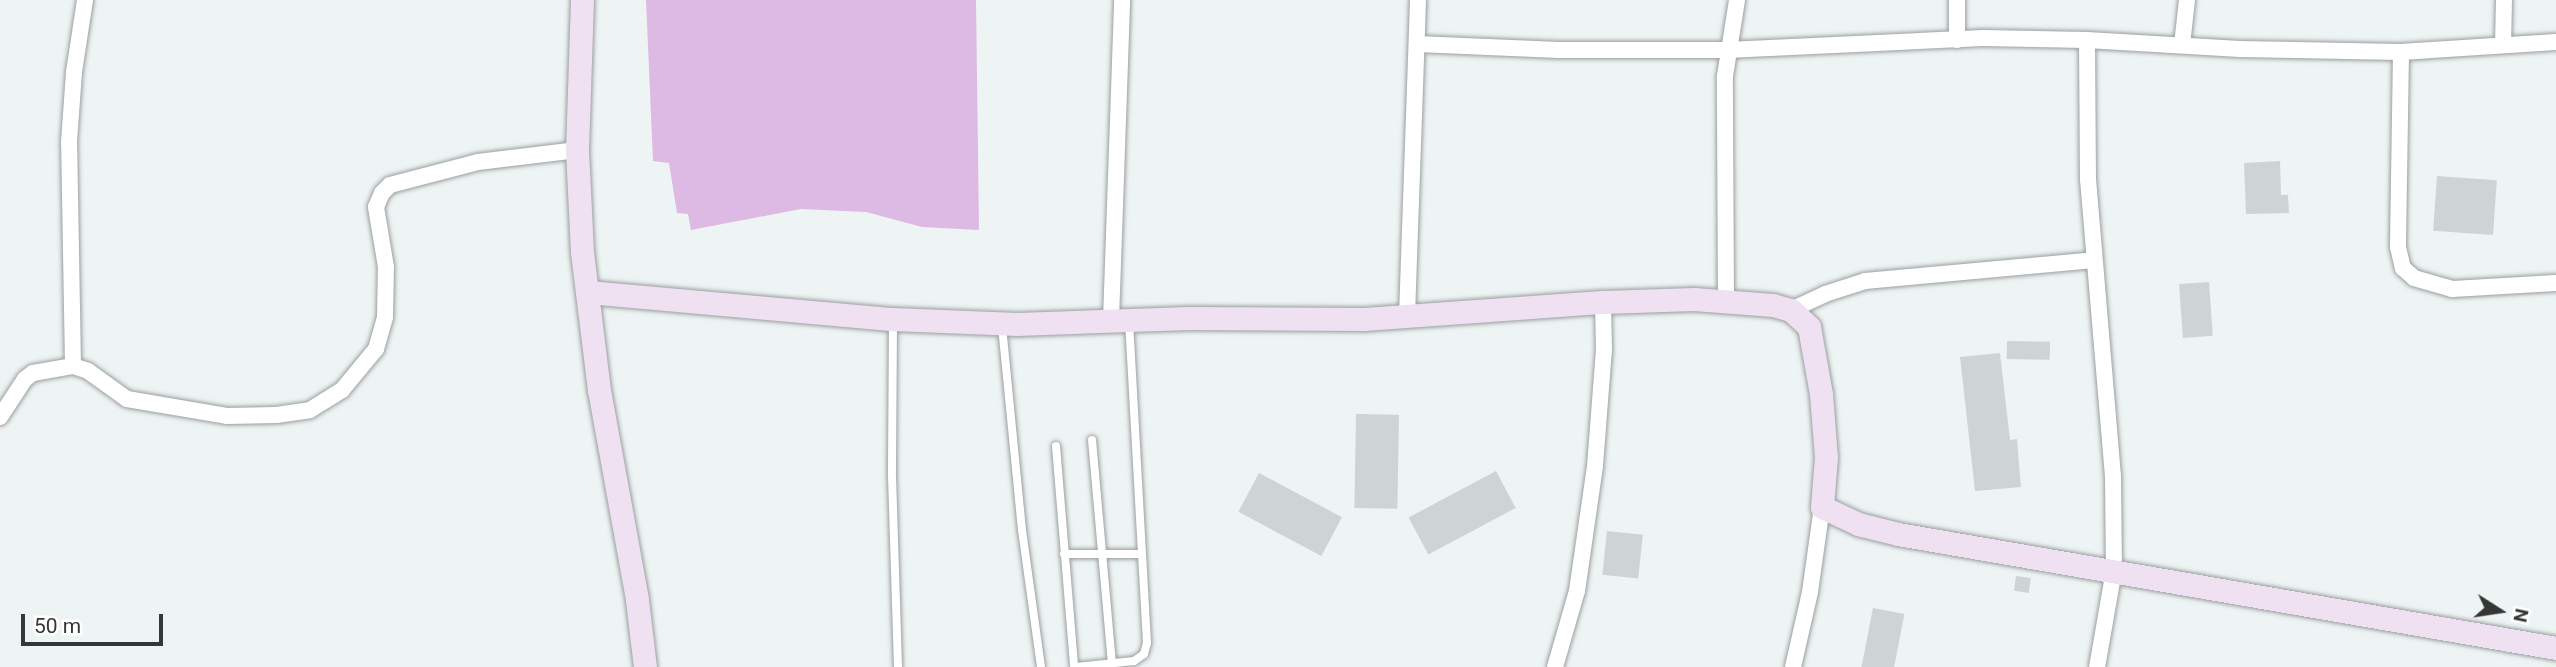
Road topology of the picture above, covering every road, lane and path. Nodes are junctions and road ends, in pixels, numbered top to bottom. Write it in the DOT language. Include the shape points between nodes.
graph roads {
  1 [pos="85,0"];
  2 [pos="582,0"];
  3 [pos="1122,0"];
  4 [pos="1418,0"];
  5 [pos="1738,0"];
  6 [pos="1957,0"];
  7 [pos="2187,0"];
  8 [pos="2504,0"];
  9 [pos="1957,40"];
  10 [pos="2087,40"];
  11 [pos="2556,42"];
  12 [pos="1417,44"];
  13 [pos="2503,44"];
  14 [pos="2182,46"];
  15 [pos="1727,50"];
  16 [pos="2401,52"];
  17 [pos="578,150"];
  18 [pos="2094,260"];
  19 [pos="2556,283"];
  20 [pos="588,292"];
  21 [pos="1603,302"];
  22 [pos="1726,302"];
  23 [pos="1791,310"];
  24 [pos="1407,316"];
  25 [pos="893,318"];
  26 [pos="1120,319"];
  27 [pos="1002,323"];
  28 [pos="72,366"];
  29 [pos="0,418"];
  30 [pos="1092,440"];
  31 [pos="1056,446"];
  32 [pos="1822,507"];
  33 [pos="1065,554"];
  34 [pos="1142,554"];
  35 [pos="1102,555"];
  36 [pos="2114,570"];
  37 [pos="2556,648"];
  38 [pos="1112,663"];
  39 [pos="645,667"];
  40 [pos="898,667"];
  41 [pos="1041,667"];
  42 [pos="1075,667"];
  43 [pos="1555,667"];
  44 [pos="1793,667"];
  45 [pos="2097,667"];
  1 -- 28 [label="street" via="69,142"];
  2 -- 17 [label="street"];
  3 -- 26 [label="street"];
  4 -- 12 [label="street"];
  5 -- 15 [label="street"];
  6 -- 9 [label="street"];
  7 -- 14 [label="street"];
  8 -- 13 [label="street"];
  9 -- 10 [label="street"];
  9 -- 15 [label="street"];
  10 -- 14 [label="street"];
  10 -- 18 [label="street"];
  11 -- 13 [label="street"];
  12 -- 15 [label="street"];
  12 -- 24 [label="street"];
  13 -- 16 [label="street"];
  14 -- 16 [label="street"];
  15 -- 22 [label="street"];
  16 -- 19 [label="street" via="2398,247 2403,268 2414,278 2452,289"];
  17 -- 20 [label="street"];
  17 -- 28 [label="street" via="478,162 390,185 376,208 386,267 385,317 376,349 342,390 310,410 227,416 127,399 88,371"];
  18 -- 23 [label="street" via="1865,281"];
  18 -- 36 [label="street" via="2113,476"];
  20 -- 25 [label="street"];
  20 -- 39 [label="street" via="599,390"];
  21 -- 22 [label="street"];
  21 -- 24 [label="street"];
  21 -- 43 [label="street" via="1595,466 1577,591"];
  22 -- 23 [label="street"];
  23 -- 32 [label="street" via="1809,327 1821,394 1826,457"];
  24 -- 26 [label="street"];
  25 -- 27 [label="street"];
  25 -- 40 [label="lane"];
  26 -- 27 [label="street"];
  26 -- 34 [label="lane"];
  27 -- 41 [label="lane"];
  28 -- 29 [label="street" via="33,373"];
  30 -- 35 [label="lane"];
  31 -- 33 [label="lane"];
  32 -- 36 [label="street" via="1858,524 1898,534"];
  32 -- 44 [label="street"];
  33 -- 35 [label="lane"];
  33 -- 42 [label="lane"];
  34 -- 35 [label="lane"];
  34 -- 38 [label="lane" via="1144,654 1134,661"];
  35 -- 38 [label="lane"];
  36 -- 37 [label="street"];
  36 -- 45 [label="street"];
  38 -- 42 [label="lane"];
}
